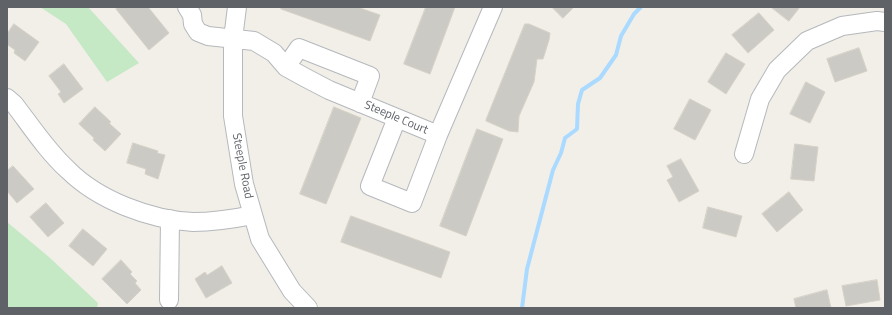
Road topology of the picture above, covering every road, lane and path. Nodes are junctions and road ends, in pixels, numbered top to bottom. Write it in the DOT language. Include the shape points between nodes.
graph roads {
  1 [pos="187,7"];
  2 [pos="237,7"];
  3 [pos="493,7"];
  4 [pos="885,22"];
  5 [pos="233,39"];
  6 [pos="286,67"];
  7 [pos="7,98"];
  8 [pos="360,103"];
  9 [pos="397,118"];
  10 [pos="438,135"];
  11 [pos="744,154"];
  12 [pos="253,215"];
  13 [pos="170,219"];
  14 [pos="169,300"];
  15 [pos="308,308"];
  1 -- 5 [label="street, Steeple Court" via="198,32"];
  2 -- 5 [label="street, Steeple Road"];
  3 -- 10 [label="street, Steeple Court"];
  4 -- 11 [label="street" via="842,26 807,41 777,70 760,99"];
  5 -- 6 [label="street, Steeple Court" via="254,41 274,53"];
  5 -- 12 [label="street, Steeple Road" via="233,116 244,184"];
  6 -- 8 [label="street, Steeple Court"];
  6 -- 8 [label="street" via="299,48 370,76"];
  7 -- 13 [label="street" via="57,160 92,189 139,211"];
  8 -- 9 [label="street, Steeple Court"];
  9 -- 10 [label="street, Steeple Court"];
  9 -- 10 [label="street" via="370,186 412,203"];
  12 -- 13 [label="street" via="221,221 193,222"];
  12 -- 15 [label="street, Steeple Road" via="260,238 292,291"];
  13 -- 14 [label="street"];
}
